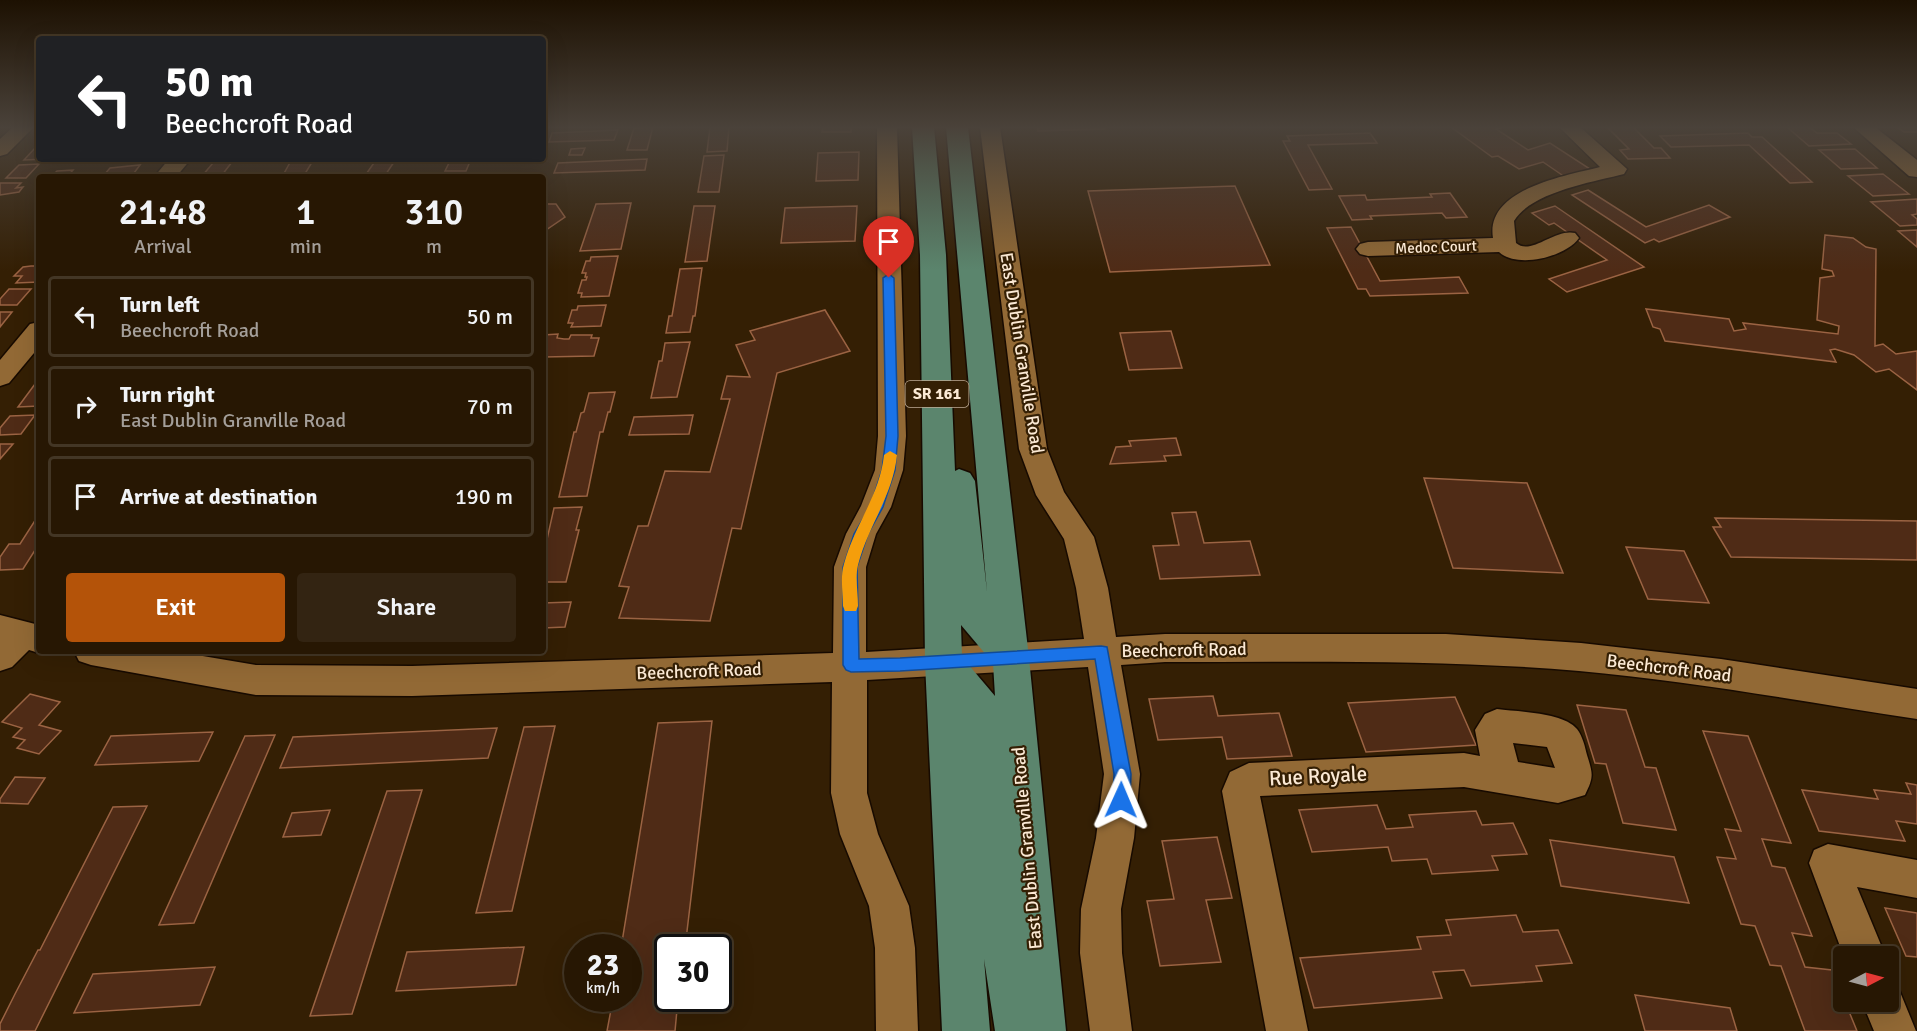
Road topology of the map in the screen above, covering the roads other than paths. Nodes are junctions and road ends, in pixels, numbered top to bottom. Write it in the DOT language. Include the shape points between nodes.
graph roads {
  1 [pos="888,175"];
  2 [pos="927,175"];
  3 [pos="961,175"];
  4 [pos="963,175"];
  5 [pos="996,175"];
  6 [pos="1596,175"];
  7 [pos="964,182"];
  8 [pos="1568,238"];
  9 [pos="1505,245"];
  10 [pos="1368,249"];
  11 [pos="36,334"];
  12 [pos="936,365"];
  13 [pos="0,377"];
  14 [pos="1101,652"];
  15 [pos="108,654"];
  16 [pos="1011,658"];
  17 [pos="944,662"];
  18 [pos="851,665"];
  19 [pos="1917,704"];
  20 [pos="1502,775"];
  21 [pos="1917,879"];
  22 [pos="1861,946"];
  23 [pos="1887,1012"];
  24 [pos="897,1031"];
  25 [pos="966,1031"];
  26 [pos="1019,1031"];
  27 [pos="1042,1031"];
  28 [pos="1112,1031"];
  29 [pos="1287,1031"];
  30 [pos="1895,1031"];
  1 -- 18 [label="street" via="892,436 889,470 850,567"];
  2 -- 12 [label="main road, SR 161"];
  3 -- 7 [label="main road"];
  4 -- 7 [label="main road, East Dublin Granville Road / SR 161"];
  5 -- 14 [label="street, East Dublin Granville Road" via="1033,449 1052,495 1079,537 1092,588"];
  6 -- 9 [label="street" via="1529,196 1512,206 1503,221"];
  7 -- 16 [label="main road, East Dublin Granville Road / SR 161"];
  8 -- 9 [label="street" via="1527,256"];
  9 -- 10 [label="street, Medoc Court"];
  11 -- 13 [label="street"];
  12 -- 16 [label="main road" via="957,464 971,612"];
  12 -- 17 [label="main road, SR 161"];
  14 -- 16 [label="street, Beechcroft Road"];
  14 -- 19 [label="street, Beechcroft Road" via="1165,648 1446,648 1529,652 1721,674"];
  14 -- 28 [label="street, East Dublin Granville Road" via="1122,774 1117,828 1101,909 1101,954"];
  15 -- 18 [label="street, Beechcroft Road" via="256,680 412,681"];
  16 -- 17 [label="street, Beechcroft Road"];
  16 -- 27 [label="main road, East Dublin Granville Road / SR 161"];
  17 -- 18 [label="street, Beechcroft Road"];
  17 -- 25 [label="main road, SR 161"];
  17 -- 26 [label="main road" via="983,710 1005,947"];
  18 -- 24 [label="street" via="849,793 859,834 889,906 895,948"];
  20 -- 29 [label="street, Rue Royale" via="1464,770 1309,775 1249,780 1243,784 1240,791"];
  21 -- 22 [label="street" via="1828,863"];
  23 -- 30 [label="street"];
}
